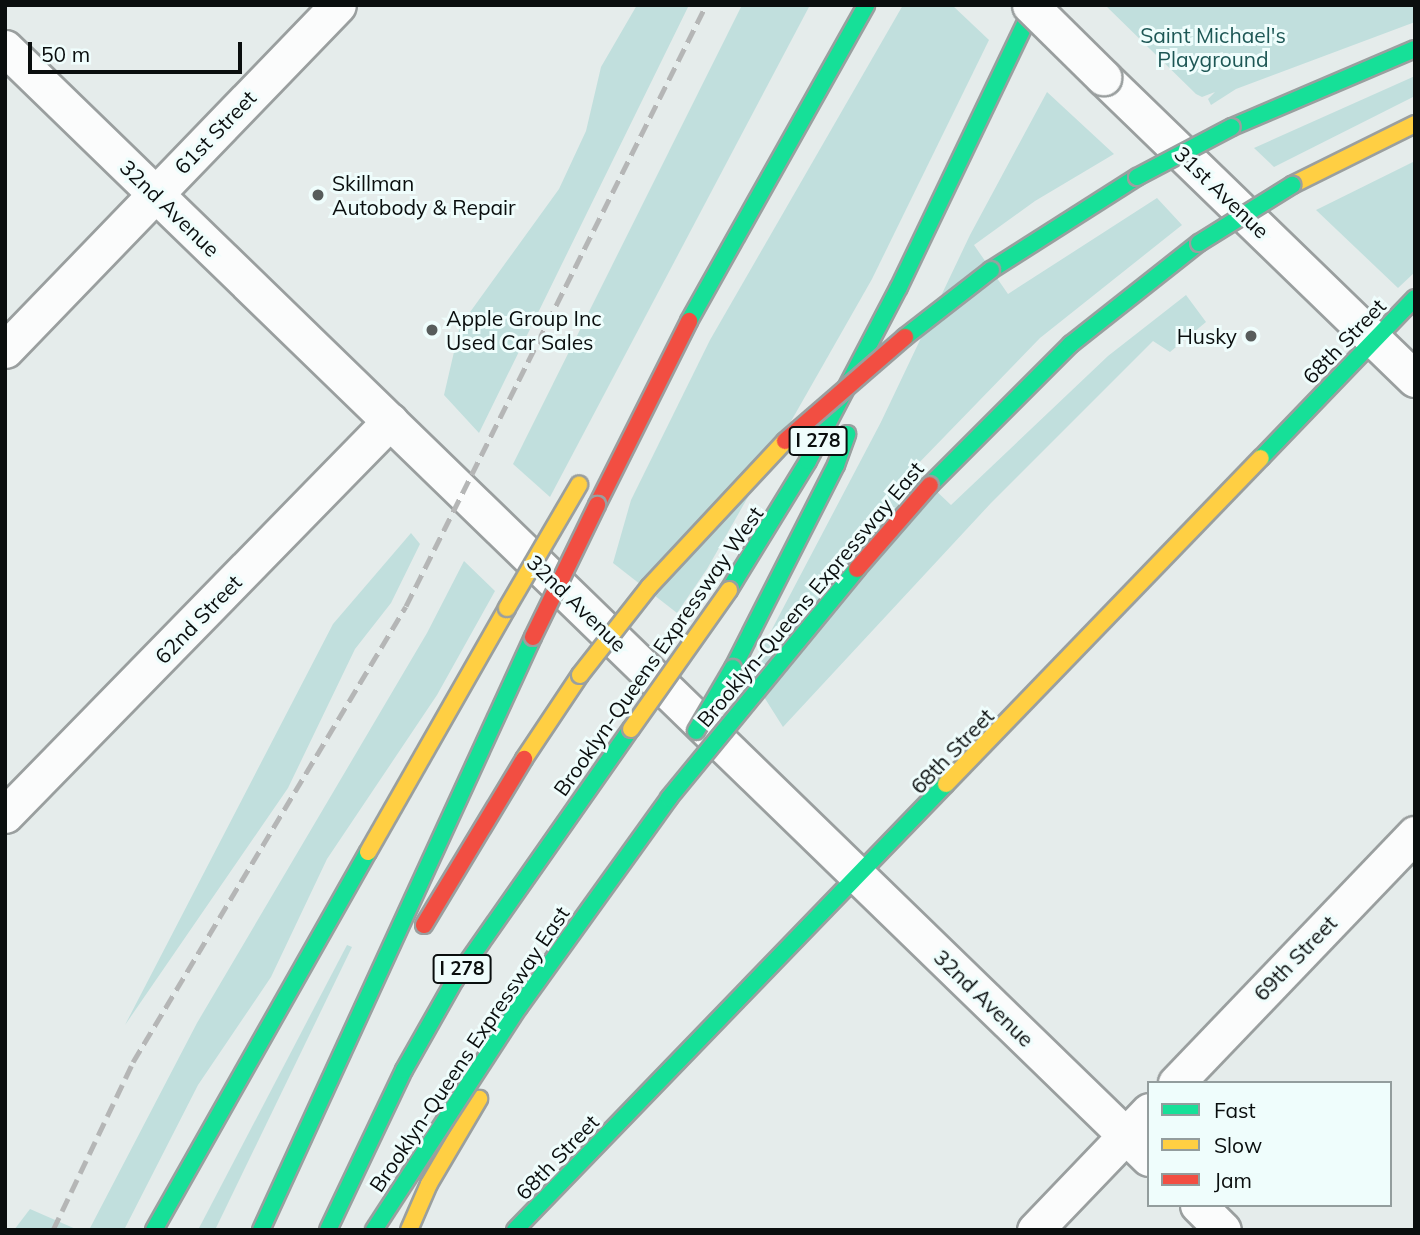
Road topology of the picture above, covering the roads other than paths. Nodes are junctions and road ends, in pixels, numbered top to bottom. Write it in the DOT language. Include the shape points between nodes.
graph roads {
  1 [pos="338,5"];
  2 [pos="866,5"];
  3 [pos="1032,5"];
  4 [pos="5,48"];
  5 [pos="1415,49"];
  6 [pos="1415,124"];
  7 [pos="155,194"];
  8 [pos="712,275"];
  9 [pos="898,287"];
  10 [pos="1415,298"];
  11 [pos="1374,339"];
  12 [pos="5,350"];
  13 [pos="1415,379"];
  14 [pos="637,384"];
  15 [pos="390,421"];
  16 [pos="582,479"];
  17 [pos="5,815"];
  18 [pos="1415,834"];
  19 [pos="860,877"];
  20 [pos="609,879"];
  21 [pos="335,1074"];
  22 [pos="1178,1081"];
  23 [pos="227,1106"];
  24 [pos="1141,1135"];
  25 [pos="188,1205"];
  26 [pos="1200,1207"];
  27 [pos="154,1230"];
  28 [pos="261,1230"];
  29 [pos="328,1230"];
  30 [pos="374,1230"];
  31 [pos="409,1230"];
  32 [pos="515,1230"];
  33 [pos="1035,1230"];
  34 [pos="1223,1230"];
  1 -- 7 [label="street, 61st Street"];
  2 -- 8 [label="main road"];
  3 -- 9 [label="main road, Brooklyn-Queens Expressway West / I 278"];
  3 -- 11 [label="street, 31st Avenue, bridge"];
  4 -- 7 [label="street, 32nd Avenue"];
  5 -- 21 [label="main road, bridge" via="1232,127 1137,177 991,270 885,351 769,456 649,587 580,675 509,781"];
  6 -- 20 [label="main road, Brooklyn-Queens Expressway East, bridge" via="1292,185 1199,243 1071,344 930,485 735,713"];
  7 -- 12 [label="street, 61st Street"];
  7 -- 15 [label="street, 32nd Avenue"];
  8 -- 14 [label="main road"];
  8 -- 21 [label="main road, bridge" via="533,637"];
  9 -- 20 [label="main road, bridge" via="836,465 733,668"];
  9 -- 29 [label="main road, Brooklyn-Queens Expressway West / I 278, bridge" via="793,490 729,590 455,980 404,1070"];
  10 -- 11 [label="main road, 68th Street"];
  11 -- 13 [label="street, 31st Avenue"];
  11 -- 19 [label="main road, 68th Street"];
  15 -- 17 [label="street, 62nd Street"];
  15 -- 19 [label="street, 32nd Avenue"];
  16 -- 23 [label="main road, bridge"];
  18 -- 22 [label="street, 69th Street"];
  19 -- 24 [label="street, 32nd Avenue"];
  19 -- 32 [label="main road, 68th Street"];
  20 -- 30 [label="main road, Brooklyn-Queens Expressway East, bridge" via="491,1048"];
  20 -- 31 [label="main road" via="429,1184"];
  21 -- 28 [label="main road"];
  23 -- 25 [label="main road"];
  23 -- 27 [label="main road"];
  24 -- 33 [label="street"];
  26 -- 34 [label="street"];
}
